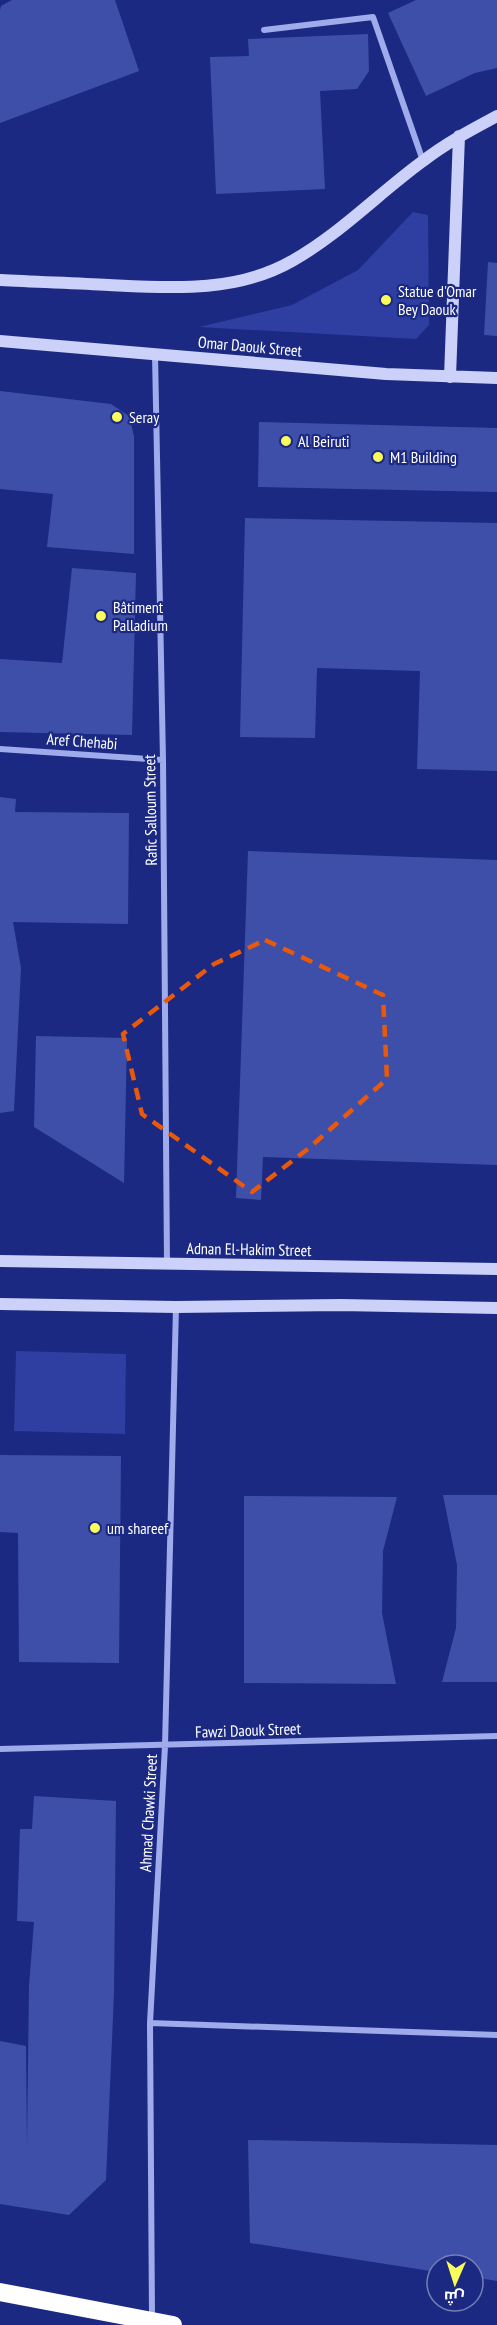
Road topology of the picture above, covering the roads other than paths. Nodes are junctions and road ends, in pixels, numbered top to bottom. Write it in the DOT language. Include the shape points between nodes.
graph roads {
  1 [pos="264,30"];
  2 [pos="497,116"];
  3 [pos="459,136"];
  4 [pos="423,160"];
  5 [pos="0,280"];
  6 [pos="0,341"];
  7 [pos="155,355"];
  8 [pos="450,377"];
  9 [pos="497,378"];
  10 [pos="0,749"];
  11 [pos="163,760"];
  12 [pos="0,1261"];
  13 [pos="167,1265"];
  14 [pos="497,1269"];
  15 [pos="0,1304"];
  16 [pos="176,1307"];
  17 [pos="497,1308"];
  18 [pos="497,1736"];
  19 [pos="165,1746"];
  20 [pos="0,1749"];
  21 [pos="150,2023"];
  22 [pos="497,2035"];
  23 [pos="0,2292"];
  24 [pos="152,2321"];
  25 [pos="173,2325"];
  1 -- 4 [label="street" via="373,17"];
  2 -- 3 [label="street"];
  3 -- 4 [label="street"];
  3 -- 8 [label="street"];
  4 -- 5 [label="street" via="319,243 256,276 226,284 155,288"];
  6 -- 7 [label="street, Omar Daouk Street"];
  7 -- 8 [label="street, Omar Daouk Street"];
  7 -- 11 [label="street, Rafic Salloum Street"];
  8 -- 9 [label="street, Omar Daouk Street"];
  10 -- 11 [label="street, Aref Chehabi"];
  11 -- 13 [label="street, Rafic Salloum Street"];
  12 -- 13 [label="street, Adnan El-Hakim Street"];
  13 -- 14 [label="street, Adnan El-Hakim Street"];
  15 -- 16 [label="street"];
  16 -- 17 [label="street"];
  16 -- 19 [label="street, Ahmad Chawki Street"];
  18 -- 19 [label="street, Fawzi Daouk Street"];
  19 -- 20 [label="street, Fawzi Daouk Street"];
  19 -- 21 [label="street, Ahmad Chawki Street"];
  21 -- 22 [label="street"];
  21 -- 24 [label="street, Ahmad Chawki Street"];
  23 -- 24 [label="highway"];
  24 -- 25 [label="highway"];
}
